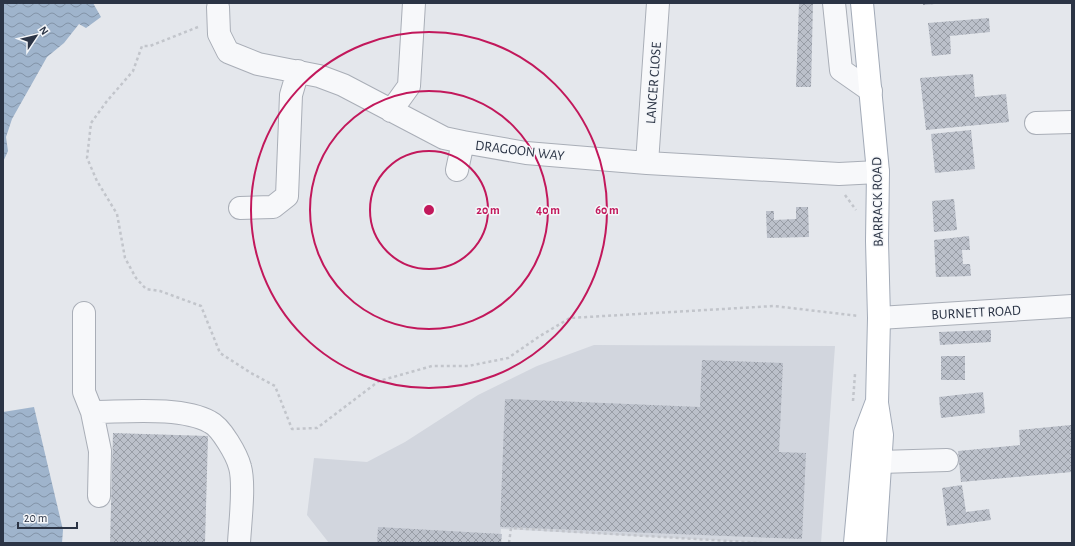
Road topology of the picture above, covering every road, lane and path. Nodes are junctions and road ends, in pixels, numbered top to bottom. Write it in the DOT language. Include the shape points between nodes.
graph roads {
  1 [pos="414,3"];
  2 [pos="658,3"];
  3 [pos="834,3"];
  4 [pos="862,3"];
  5 [pos="218,13"];
  6 [pos="298,71"];
  7 [pos="871,91"];
  8 [pos="391,111"];
  9 [pos="1072,122"];
  10 [pos="1036,123"];
  11 [pos="463,142"];
  12 [pos="647,163"];
  13 [pos="457,170"];
  14 [pos="878,172"];
  15 [pos="240,208"];
  16 [pos="1072,306"];
  17 [pos="84,313"];
  18 [pos="879,318"];
  19 [pos="877,402"];
  20 [pos="92,412"];
  21 [pos="947,460"];
  22 [pos="880,462"];
  23 [pos="99,496"];
  24 [pos="239,543"];
  25 [pos="510,543"];
  26 [pos="763,543"];
  27 [pos="855,543"];
  28 [pos="875,543"];
  1 -- 8 [label="street" via="409,86"];
  2 -- 12 [label="street, LANCER CLOSE"];
  3 -- 7 [label="street" via="841,70"];
  4 -- 7 [label="main road, BARRACK ROAD"];
  5 -- 6 [label="street, DRAGOON WAY" via="219,34 228,52 258,64"];
  5 -- 18 [label="path" via="150,46 142,46 133,71 91,123 87,158 97,181 117,214 125,258 136,278 146,289 160,291 201,306 220,353 275,386 292,429 317,428 379,381 432,366 468,366 508,358 570,318 774,306"];
  6 -- 8 [label="street, DRAGOON WAY" via="343,86"];
  6 -- 15 [label="street" via="291,95 287,196 273,207"];
  7 -- 14 [label="main road, BARRACK ROAD"];
  8 -- 11 [label="street, DRAGOON WAY" via="444,138"];
  9 -- 10 [label="street"];
  11 -- 12 [label="street, DRAGOON WAY" via="526,153"];
  11 -- 13 [label="street"];
  12 -- 14 [label="street, DRAGOON WAY" via="839,174"];
  14 -- 18 [label="main road, BARRACK ROAD"];
  16 -- 18 [label="street, BURNETT ROAD"];
  17 -- 20 [label="street" via="84,392"];
  18 -- 19 [label="main road, BARRACK ROAD"];
  19 -- 22 [label="main road, BARRACK ROAD" via="882,435"];
  19 -- 27 [label="main road, BARRACK ROAD" via="865,433"];
  20 -- 23 [label="street" via="100,451"];
  20 -- 24 [label="street" via="184,413 211,422 229,443 240,466 242,477"];
  21 -- 22 [label="street"];
  22 -- 28 [label="main road, BARRACK ROAD"];
  25 -- 26 [label="path" via="511,528"];
}
